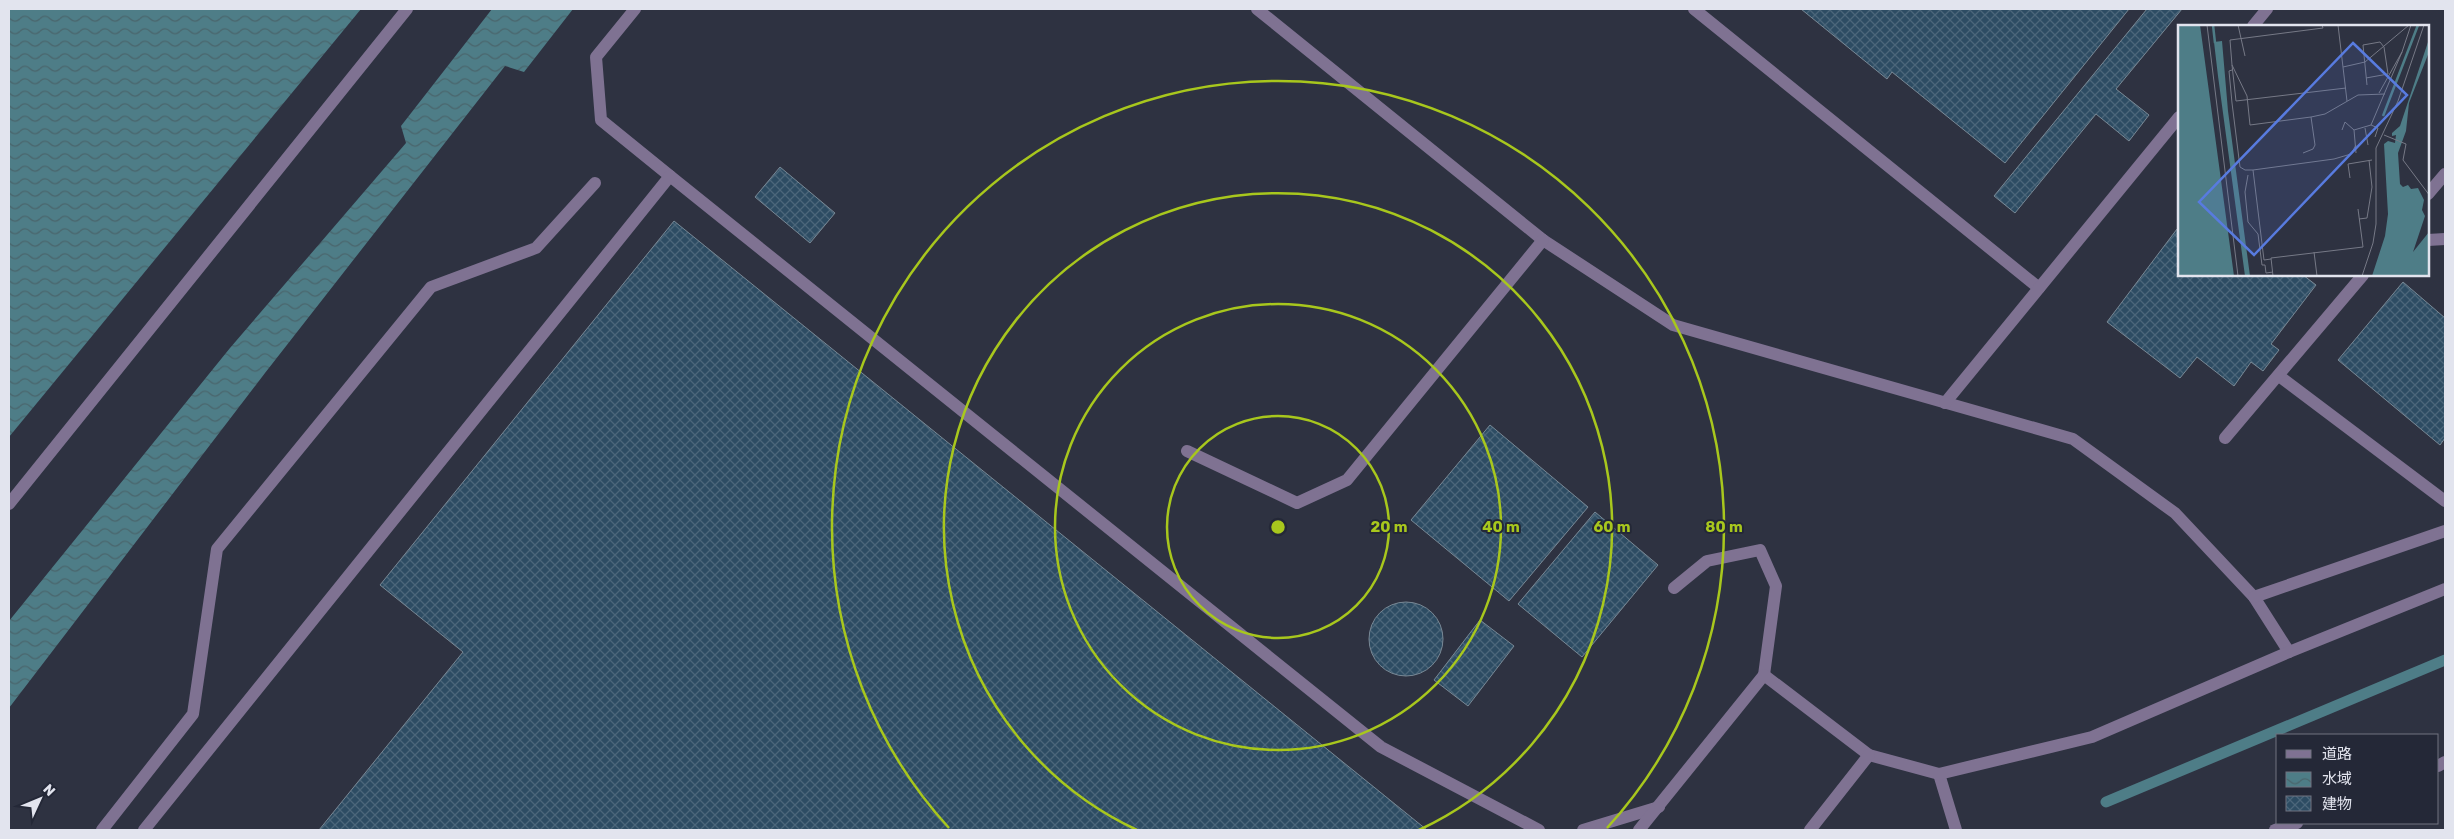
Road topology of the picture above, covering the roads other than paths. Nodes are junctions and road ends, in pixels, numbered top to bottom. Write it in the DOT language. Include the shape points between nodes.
graph roads {
  1 [pos="407,9"];
  2 [pos="635,9"];
  3 [pos="1256,9"];
  4 [pos="1694,9"];
  5 [pos="2267,9"];
  6 [pos="2253,25"];
  7 [pos="2178,118"];
  8 [pos="2445,174"];
  9 [pos="670,176"];
  10 [pos="595,183"];
  11 [pos="2429,193"];
  12 [pos="2445,239"];
  13 [pos="1543,240"];
  14 [pos="2429,240"];
  15 [pos="2362,276"];
  16 [pos="2039,288"];
  17 [pos="2279,376"];
  18 [pos="1945,404"];
  19 [pos="2225,438"];
  20 [pos="1187,451"];
  21 [pos="2445,501"];
  22 [pos="9,504"];
  23 [pos="2445,531"];
  24 [pos="1674,588"];
  25 [pos="2445,589"];
  26 [pos="2254,597"];
  27 [pos="2289,652"];
  28 [pos="1764,675"];
  29 [pos="1869,755"];
  30 [pos="1938,774"];
  31 [pos="1659,807"];
  32 [pos="2294,824"];
  33 [pos="102,830"];
  34 [pos="144,830"];
  35 [pos="1539,830"];
  36 [pos="1583,830"];
  37 [pos="1639,830"];
  38 [pos="1810,830"];
  39 [pos="1956,830"];
  40 [pos="2275,830"];
  1 -- 22 [label="street"];
  2 -- 9 [label="street" via="596,57 600,120"];
  3 -- 13 [label="street"];
  4 -- 16 [label="street"];
  5 -- 6 [label="street"];
  7 -- 16 [label="street"];
  8 -- 11 [label="street"];
  9 -- 34 [label="street"];
  9 -- 35 [label="street" via="1381,747"];
  10 -- 33 [label="street" via="536,248 432,287 217,548 193,714"];
  12 -- 14 [label="street"];
  13 -- 18 [label="street" via="1673,325"];
  13 -- 20 [label="street" via="1347,480 1298,503"];
  15 -- 17 [label="street"];
  16 -- 18 [label="street"];
  17 -- 19 [label="street"];
  17 -- 21 [label="street"];
  18 -- 26 [label="street" via="2073,439 2175,513"];
  23 -- 26 [label="street"];
  24 -- 28 [label="street" via="1707,562 1760,550 1776,586"];
  25 -- 27 [label="street"];
  26 -- 27 [label="street"];
  27 -- 30 [label="street" via="2092,737"];
  28 -- 29 [label="street"];
  28 -- 31 [label="street"];
  29 -- 30 [label="street"];
  29 -- 38 [label="street"];
  30 -- 39 [label="street"];
  31 -- 36 [label="street"];
  31 -- 37 [label="street"];
  32 -- 40 [label="street"];
}
